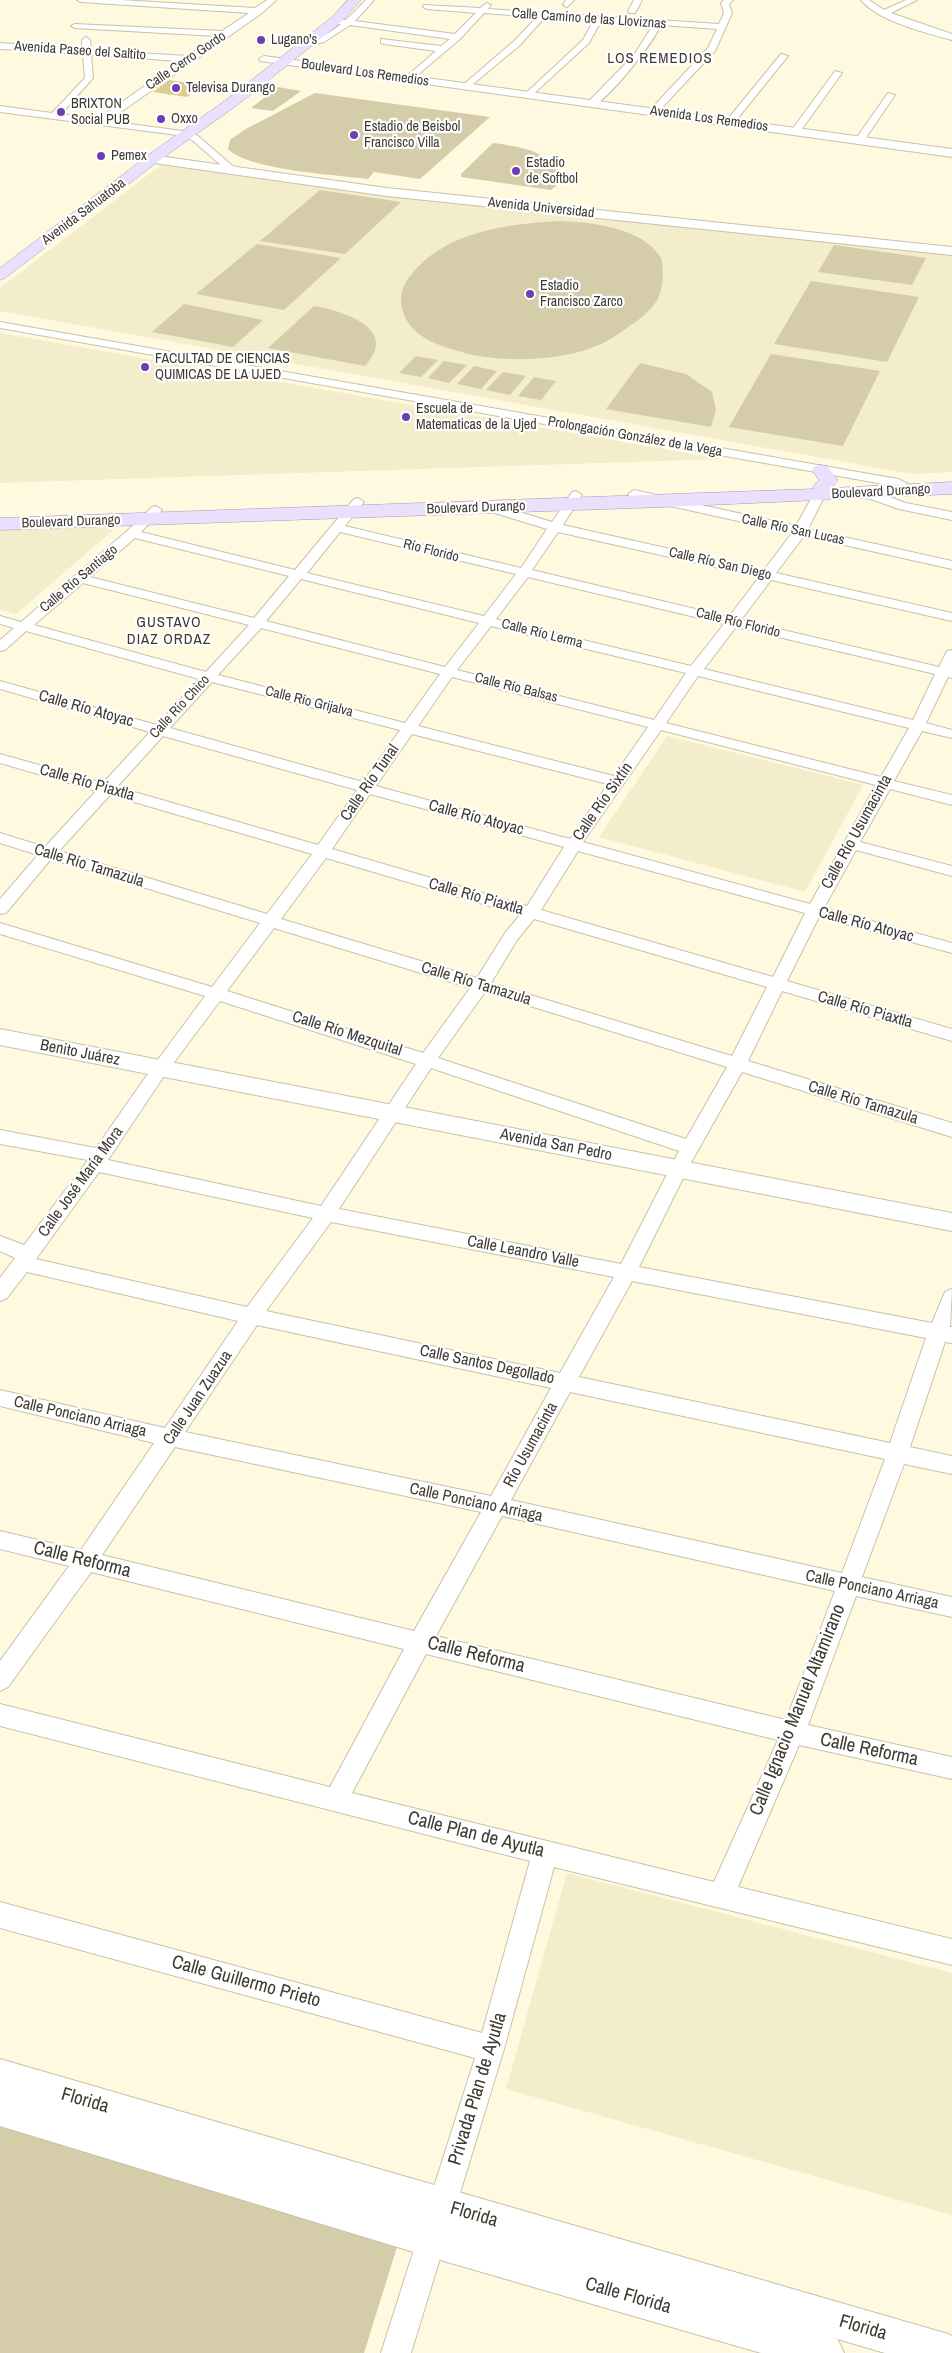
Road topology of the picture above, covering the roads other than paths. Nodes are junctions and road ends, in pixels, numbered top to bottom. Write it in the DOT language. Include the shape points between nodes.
graph roads {
  1 [pos="272,0"];
  2 [pos="355,0"];
  3 [pos="370,0"];
  4 [pos="638,0"];
  5 [pos="729,0"];
  6 [pos="865,0"];
  7 [pos="913,0"];
  8 [pos="473,1"];
  9 [pos="494,2"];
  10 [pos="334,5"];
  11 [pos="427,6"];
  12 [pos="259,11"];
  13 [pos="482,11"];
  14 [pos="632,11"];
  15 [pos="884,13"];
  16 [pos="542,16"];
  17 [pos="598,20"];
  18 [pos="342,22"];
  19 [pos="658,24"];
  20 [pos="721,27"];
  21 [pos="78,28"];
  22 [pos="226,34"];
  23 [pos="457,36"];
  24 [pos="952,37"];
  25 [pos="384,41"];
  26 [pos="279,47"];
  27 [pos="0,48"];
  28 [pos="443,49"];
  29 [pos="88,54"];
  30 [pos="784,56"];
  31 [pos="188,60"];
  32 [pos="282,62"];
  33 [pos="259,63"];
  34 [pos="268,73"];
  35 [pos="838,73"];
  36 [pos="408,79"];
  37 [pos="466,86"];
  38 [pos="529,95"];
  39 [pos="891,95"];
  40 [pos="591,104"];
  41 [pos="0,105"];
  42 [pos="0,109"];
  43 [pos="653,112"];
  44 [pos="52,115"];
  45 [pos="102,121"];
  46 [pos="730,122"];
  47 [pos="171,126"];
  48 [pos="796,131"];
  49 [pos="189,132"];
  50 [pos="860,140"];
  51 [pos="141,148"];
  52 [pos="952,153"];
  53 [pos="155,156"];
  54 [pos="229,167"];
  55 [pos="115,168"];
  56 [pos="550,206"];
  57 [pos="952,245"];
  58 [pos="952,251"];
  59 [pos="0,275"];
  60 [pos="0,325"];
  61 [pos="952,480"];
  62 [pos="821,484"];
  63 [pos="906,487"];
  64 [pos="952,488"];
  65 [pos="634,494"];
  66 [pos="866,494"];
  67 [pos="573,500"];
  68 [pos="664,501"];
  69 [pos="354,507"];
  70 [pos="489,507"];
  71 [pos="0,515"];
  72 [pos="152,515"];
  73 [pos="952,516"];
  74 [pos="0,524"];
  75 [pos="555,527"];
  76 [pos="338,528"];
  77 [pos="800,532"];
  78 [pos="132,534"];
  79 [pos="952,565"];
  80 [pos="524,573"];
  81 [pos="299,575"];
  82 [pos="767,575"];
  83 [pos="80,578"];
  84 [pos="952,617"];
  85 [pos="0,620"];
  86 [pos="487,620"];
  87 [pos="733,622"];
  88 [pos="256,624"];
  89 [pos="23,626"];
  90 [pos="0,647"];
  91 [pos="952,654"];
  92 [pos="449,671"];
  93 [pos="695,671"];
  94 [pos="947,673"];
  95 [pos="209,676"];
  96 [pos="0,685"];
  97 [pos="658,724"];
  98 [pos="916,726"];
  99 [pos="410,727"];
  100 [pos="159,730"];
  101 [pos="952,734"];
  102 [pos="0,758"];
  103 [pos="618,782"];
  104 [pos="884,783"];
  105 [pos="106,788"];
  106 [pos="366,788"];
  107 [pos="952,800"];
  108 [pos="0,838"];
  109 [pos="574,844"];
  110 [pos="850,844"];
  111 [pos="48,853"];
  112 [pos="321,853"];
  113 [pos="952,871"];
  114 [pos="0,909"];
  115 [pos="814,911"];
  116 [pos="530,912"];
  117 [pos="269,922"];
  118 [pos="0,928"];
  119 [pos="952,948"];
  120 [pos="778,985"];
  121 [pos="481,986"];
  122 [pos="215,994"];
  123 [pos="952,1035"];
  124 [pos="0,1037"];
  125 [pos="428,1060"];
  126 [pos="737,1065"];
  127 [pos="160,1069"];
  128 [pos="392,1114"];
  129 [pos="952,1130"];
  130 [pos="0,1137"];
  131 [pos="691,1148"];
  132 [pos="97,1160"];
  133 [pos="679,1168"];
  134 [pos="326,1214"];
  135 [pos="952,1222"];
  136 [pos="0,1242"];
  137 [pos="25,1259"];
  138 [pos="627,1272"];
  139 [pos="0,1293"];
  140 [pos="952,1297"];
  141 [pos="252,1316"];
  142 [pos="945,1333"];
  143 [pos="566,1382"];
  144 [pos="0,1398"];
  145 [pos="171,1438"];
  146 [pos="897,1454"];
  147 [pos="952,1465"];
  148 [pos="496,1506"];
  149 [pos="0,1540"];
  150 [pos="86,1561"];
  151 [pos="848,1585"];
  152 [pos="952,1607"];
  153 [pos="420,1642"];
  154 [pos="0,1680"];
  155 [pos="0,1715"];
  156 [pos="793,1733"];
  157 [pos="952,1768"];
  158 [pos="336,1799"];
  159 [pos="545,1853"];
  160 [pos="721,1896"];
  161 [pos="0,1915"];
  162 [pos="952,1952"];
  163 [pos="491,2049"];
  164 [pos="12,2096"];
  165 [pos="442,2206"];
  166 [pos="430,2239"];
  167 [pos="405,2323"];
  168 [pos="396,2353"];
  169 [pos="825,2353"];
  170 [pos="948,2353"];
  1 -- 12 [label="street, Calle Cerro Gordo"];
  2 -- 18 [label="main road, Avenida Sahuatoba"];
  3 -- 18 [label="street"];
  4 -- 14 [label="street"];
  5 -- 20 [label="street" via="725,3 728,14"];
  6 -- 15 [label="street"];
  7 -- 15 [label="street"];
  8 -- 9 [label="street"];
  9 -- 13 [label="street"];
  10 -- 18 [label="main road" via="327,16"];
  11 -- 13 [label="street, Calle Camino de las Lloviznas"];
  12 -- 21 [label="street"];
  12 -- 22 [label="street, Calle Cerro Gordo"];
  13 -- 16 [label="street, Calle Camino de las Lloviznas"];
  13 -- 23 [label="street"];
  15 -- 24 [label="street"];
  16 -- 17 [label="street, Calle Camino de las Lloviznas"];
  16 -- 37 [label="street" via="517,43"];
  17 -- 19 [label="street, Calle Camino de las Lloviznas"];
  17 -- 38 [label="street" via="586,40"];
  18 -- 23 [label="street" via="408,27"];
  18 -- 32 [label="main road, Avenida Sahuatoba"];
  19 -- 20 [label="street, Calle Camino de las Lloviznas"];
  19 -- 40 [label="street" via="650,42 635,60"];
  20 -- 43 [label="street" via="712,49"];
  21 -- 22 [label="street"];
  21 -- 27 [label="street, Avenida Paseo del Saltito"];
  21 -- 29 [label="street"];
  21 -- 29 [label="street, Avenida Paseo del Saltito"];
  21 -- 44 [label="street" via="78,80"];
  22 -- 31 [label="street, Calle Cerro Gordo"];
  23 -- 28 [label="street"];
  25 -- 28 [label="street"];
  26 -- 33 [label="main road"];
  28 -- 36 [label="street"];
  29 -- 31 [label="street, Avenida Paseo del Saltito"];
  29 -- 44 [label="street" via="89,78"];
  30 -- 46 [label="street"];
  31 -- 45 [label="street, Calle Cerro Gordo"];
  32 -- 33 [label="street, Boulevard Los Remedios"];
  32 -- 34 [label="main road, Avenida Sahuatoba"];
  32 -- 36 [label="street, Boulevard Los Remedios"];
  33 -- 34 [label="main road"];
  34 -- 49 [label="main road, Avenida Sahuatoba"];
  35 -- 48 [label="street"];
  36 -- 37 [label="street, Boulevard Los Remedios"];
  37 -- 38 [label="street, Avenida Los Remedios"];
  38 -- 40 [label="street, Avenida Los Remedios"];
  39 -- 50 [label="street"];
  40 -- 43 [label="street, Avenida Los Remedios"];
  41 -- 44 [label="street"];
  42 -- 44 [label="street"];
  43 -- 46 [label="street, Avenida Los Remedios"];
  44 -- 45 [label="street"];
  45 -- 47 [label="street"];
  46 -- 48 [label="street, Avenida Los Remedios"];
  47 -- 49 [label="street"];
  47 -- 51 [label="main road, Avenida Sahuatoba"];
  48 -- 50 [label="street, Avenida Los Remedios"];
  49 -- 53 [label="main road, Avenida Sahuatoba"];
  49 -- 54 [label="street"];
  50 -- 52 [label="street, Avenida Los Remedios"];
  51 -- 53 [label="street, Avenida Universidad"];
  51 -- 55 [label="main road, Avenida Sahuatoba"];
  53 -- 54 [label="street, Avenida Universidad"];
  53 -- 59 [label="main road, Avenida Sahuatoba"];
  54 -- 56 [label="street, Avenida Universidad" via="321,181"];
  56 -- 57 [label="street, Avenida Universidad"];
  56 -- 58 [label="street, Avenida Universidad"];
  60 -- 62 [label="street, Prolongación González de la Vega"];
  61 -- 63 [label="main road, Boulevard Durango"];
  62 -- 63 [label="main road, Boulevard Durango"];
  62 -- 65 [label="main road, Boulevard Durango"];
  62 -- 66 [label="main road, Boulevard Durango"];
  62 -- 68 [label="main road, Boulevard Durango"];
  62 -- 77 [label="street, Calle Río Sixtín"];
  63 -- 64 [label="main road, Boulevard Durango"];
  63 -- 66 [label="main road, Boulevard Durango"];
  65 -- 67 [label="main road, Boulevard Durango"];
  65 -- 68 [label="street, Calle Río San Lucas"];
  66 -- 73 [label="street"];
  67 -- 68 [label="main road, Boulevard Durango"];
  67 -- 69 [label="main road, Boulevard Durango"];
  67 -- 70 [label="main road, Boulevard Durango"];
  67 -- 75 [label="street, Calle Río Tunal"];
  68 -- 77 [label="street, Calle Río San Lucas"];
  69 -- 70 [label="main road, Boulevard Durango"];
  69 -- 72 [label="main road, Boulevard Durango"];
  69 -- 76 [label="street, Calle Río Chico"];
  70 -- 75 [label="street, Calle Río San Diego"];
  71 -- 72 [label="main road, Boulevard Durango"];
  72 -- 74 [label="main road, Boulevard Durango"];
  72 -- 78 [label="street, Calle Río Santiago"];
  75 -- 80 [label="street, Calle Río Tunal"];
  75 -- 82 [label="street, Calle Río San Diego"];
  76 -- 80 [label="street, Río Florido"];
  76 -- 81 [label="street, Calle Río Chico"];
  77 -- 79 [label="street, Calle Río San Lucas"];
  77 -- 82 [label="street, Calle Río Sixtín"];
  78 -- 81 [label="street, Calle Río Lerma"];
  78 -- 83 [label="street, Calle Río Santiago"];
  80 -- 86 [label="street, Calle Río Tunal"];
  80 -- 87 [label="street, Calle Río Florido"];
  81 -- 86 [label="street, Calle Río Lerma"];
  81 -- 88 [label="street, Calle Río Chico"];
  82 -- 84 [label="street, Calle Río San Diego"];
  82 -- 87 [label="street, Calle Río Sixtín"];
  83 -- 88 [label="street, Calle Río Balsas"];
  83 -- 89 [label="street, Calle Río Santiago"];
  85 -- 89 [label="street, Calle Río Grijalva"];
  86 -- 92 [label="street, Calle Río Tunal"];
  86 -- 93 [label="street, Calle Río Lerma"];
  87 -- 93 [label="street, Calle Río Sixtín"];
  87 -- 94 [label="street, Calle Río Florido"];
  88 -- 92 [label="street, Calle Río Balsas"];
  88 -- 95 [label="street, Calle Río Chico"];
  89 -- 90 [label="street, Calle Río Santiago"];
  89 -- 95 [label="street, Calle Río Grijalva"];
  91 -- 94 [label="street, Calle Río Usumacinta"];
  92 -- 97 [label="street, Calle Río Balsas"];
  92 -- 99 [label="street, Calle Río Tunal"];
  93 -- 97 [label="street, Calle Río Sixtín"];
  93 -- 98 [label="street, Calle Río Lerma"];
  94 -- 98 [label="street, Calle Río Usumacinta"];
  95 -- 99 [label="street, Calle Río Grijalva"];
  95 -- 100 [label="street, Calle Río Chico"];
  96 -- 100 [label="street, Calle Río Atoyac"];
  97 -- 103 [label="street, Calle Río Sixtín"];
  97 -- 104 [label="street, Calle Río Balsas"];
  98 -- 101 [label="street, Calle Río Lerma"];
  98 -- 104 [label="street, Calle Río Usumacinta"];
  99 -- 103 [label="street, Calle Río Grijalva"];
  99 -- 106 [label="street, Calle Río Tunal"];
  100 -- 105 [label="street, Calle Río Chico"];
  100 -- 106 [label="street, Calle Río Atoyac"];
  102 -- 105 [label="street, Calle Río Piaxtla"];
  103 -- 109 [label="street, Calle Río Sixtín"];
  104 -- 107 [label="street, Calle Río Balsas"];
  104 -- 110 [label="street, Calle Río Usumacinta"];
  105 -- 111 [label="street, Calle Río Chico"];
  105 -- 112 [label="street, Calle Río Piaxtla"];
  106 -- 109 [label="street, Calle Río Atoyac"];
  106 -- 112 [label="street, Calle Río Tunal"];
  108 -- 111 [label="street, Calle Río Tamazula"];
  109 -- 115 [label="street, Calle Río Atoyac"];
  109 -- 116 [label="street, Calle Río Sixtín"];
  110 -- 113 [label="street"];
  110 -- 115 [label="street, Calle Río Usumacinta"];
  111 -- 114 [label="street, Calle Río Chico"];
  111 -- 117 [label="street, Calle Río Tamazula"];
  112 -- 116 [label="street, Calle Río Piaxtla"];
  112 -- 117 [label="street, Calle Río Tunal"];
  115 -- 119 [label="street, Calle Río Atoyac"];
  115 -- 120 [label="street, Calle Río Usumacinta"];
  116 -- 120 [label="street, Calle Río Piaxtla"];
  116 -- 121 [label="street, Calle Río Sixtín" via="511,936"];
  117 -- 121 [label="street, Calle Río Tamazula"];
  117 -- 122 [label="street, Calle Río Tunal"];
  118 -- 122 [label="street, Calle Río Mezquital"];
  120 -- 123 [label="street, Calle Río Piaxtla"];
  120 -- 126 [label="street, Calle Río Usumacinta"];
  121 -- 125 [label="street, Calle Río Sixtín"];
  121 -- 126 [label="street, Calle Río Tamazula"];
  122 -- 125 [label="street, Calle Río Mezquital"];
  122 -- 127 [label="street, Calle Río Tunal"];
  124 -- 127 [label="street, Benito Juárez"];
  125 -- 128 [label="street, Calle Río Sixtín"];
  125 -- 131 [label="street, Calle Río Mezquital"];
  126 -- 129 [label="street, Calle Río Tamazula"];
  126 -- 131 [label="street, Calle Río Usumacinta"];
  127 -- 128 [label="street, Avenida San Pedro"];
  127 -- 132 [label="street, Calle José María Mora"];
  128 -- 133 [label="street, Avenida San Pedro"];
  128 -- 134 [label="street, Calle Juan Zuazua"];
  130 -- 132 [label="street, Calle Leandro Valle"];
  131 -- 133 [label="street, Calle Río Usumacinta"];
  132 -- 134 [label="street, Calle Leandro Valle"];
  132 -- 137 [label="street, Calle José María Mora"];
  133 -- 135 [label="street, Avenida San Pedro"];
  133 -- 138 [label="street, Río Usumacinta"];
  134 -- 138 [label="street, Calle Leandro Valle"];
  134 -- 141 [label="street, Calle Juan Zuazua"];
  136 -- 137 [label="street, Calle Santos Degollado"];
  137 -- 139 [label="street, Calle José María Mora"];
  137 -- 141 [label="street, Calle Santos Degollado"];
  138 -- 142 [label="street, Calle Leandro Valle"];
  138 -- 143 [label="street, Río Usumacinta"];
  140 -- 142 [label="street, Calle Ignacio Manuel Altamirano"];
  141 -- 143 [label="street, Calle Santos Degollado"];
  141 -- 145 [label="street, Calle Juan Zuazua"];
  142 -- 146 [label="street, Calle Ignacio Manuel Altamirano"];
  143 -- 146 [label="street, Calle Santos Degollado"];
  143 -- 148 [label="street, Río Usumacinta"];
  144 -- 145 [label="street, Calle Ponciano Arriaga"];
  145 -- 148 [label="street, Calle Ponciano Arriaga"];
  145 -- 150 [label="street, Calle Juan Zuazua"];
  146 -- 147 [label="street, Calle Santos Degollado"];
  146 -- 151 [label="street, Calle Ignacio Manuel Altamirano"];
  148 -- 151 [label="street, Calle Ponciano Arriaga"];
  148 -- 153 [label="street, Río Usumacinta"];
  149 -- 150 [label="street, Calle Reforma"];
  150 -- 153 [label="street, Calle Reforma"];
  150 -- 154 [label="street, Calle Juan Zuazua"];
  151 -- 152 [label="street, Calle Ponciano Arriaga"];
  151 -- 156 [label="street, Calle Ignacio Manuel Altamirano"];
  153 -- 156 [label="street, Calle Reforma"];
  153 -- 158 [label="street, Río Usumacinta"];
  155 -- 158 [label="street, Calle Plan de Ayutla"];
  156 -- 157 [label="street, Calle Reforma"];
  156 -- 160 [label="street, Calle Ignacio Manuel Altamirano"];
  158 -- 159 [label="street, Calle Plan de Ayutla"];
  159 -- 160 [label="street, Calle Plan de Ayutla"];
  159 -- 163 [label="street, Privada Plan de Ayutla"];
  160 -- 162 [label="street, Calle Plan de Ayutla"];
  161 -- 163 [label="street, Calle Guillermo Prieto"];
  163 -- 165 [label="street, Privada Plan de Ayutla"];
  164 -- 165 [label="street, Florida"];
  164 -- 166 [label="street, Florida"];
  165 -- 166 [label="street, Privada Plan de Ayutla"];
  165 -- 170 [label="street, Florida"];
  166 -- 167 [label="street, Privada Plan de Ayutla"];
  166 -- 169 [label="street, Calle Florida"];
  167 -- 168 [label="street"];
}
